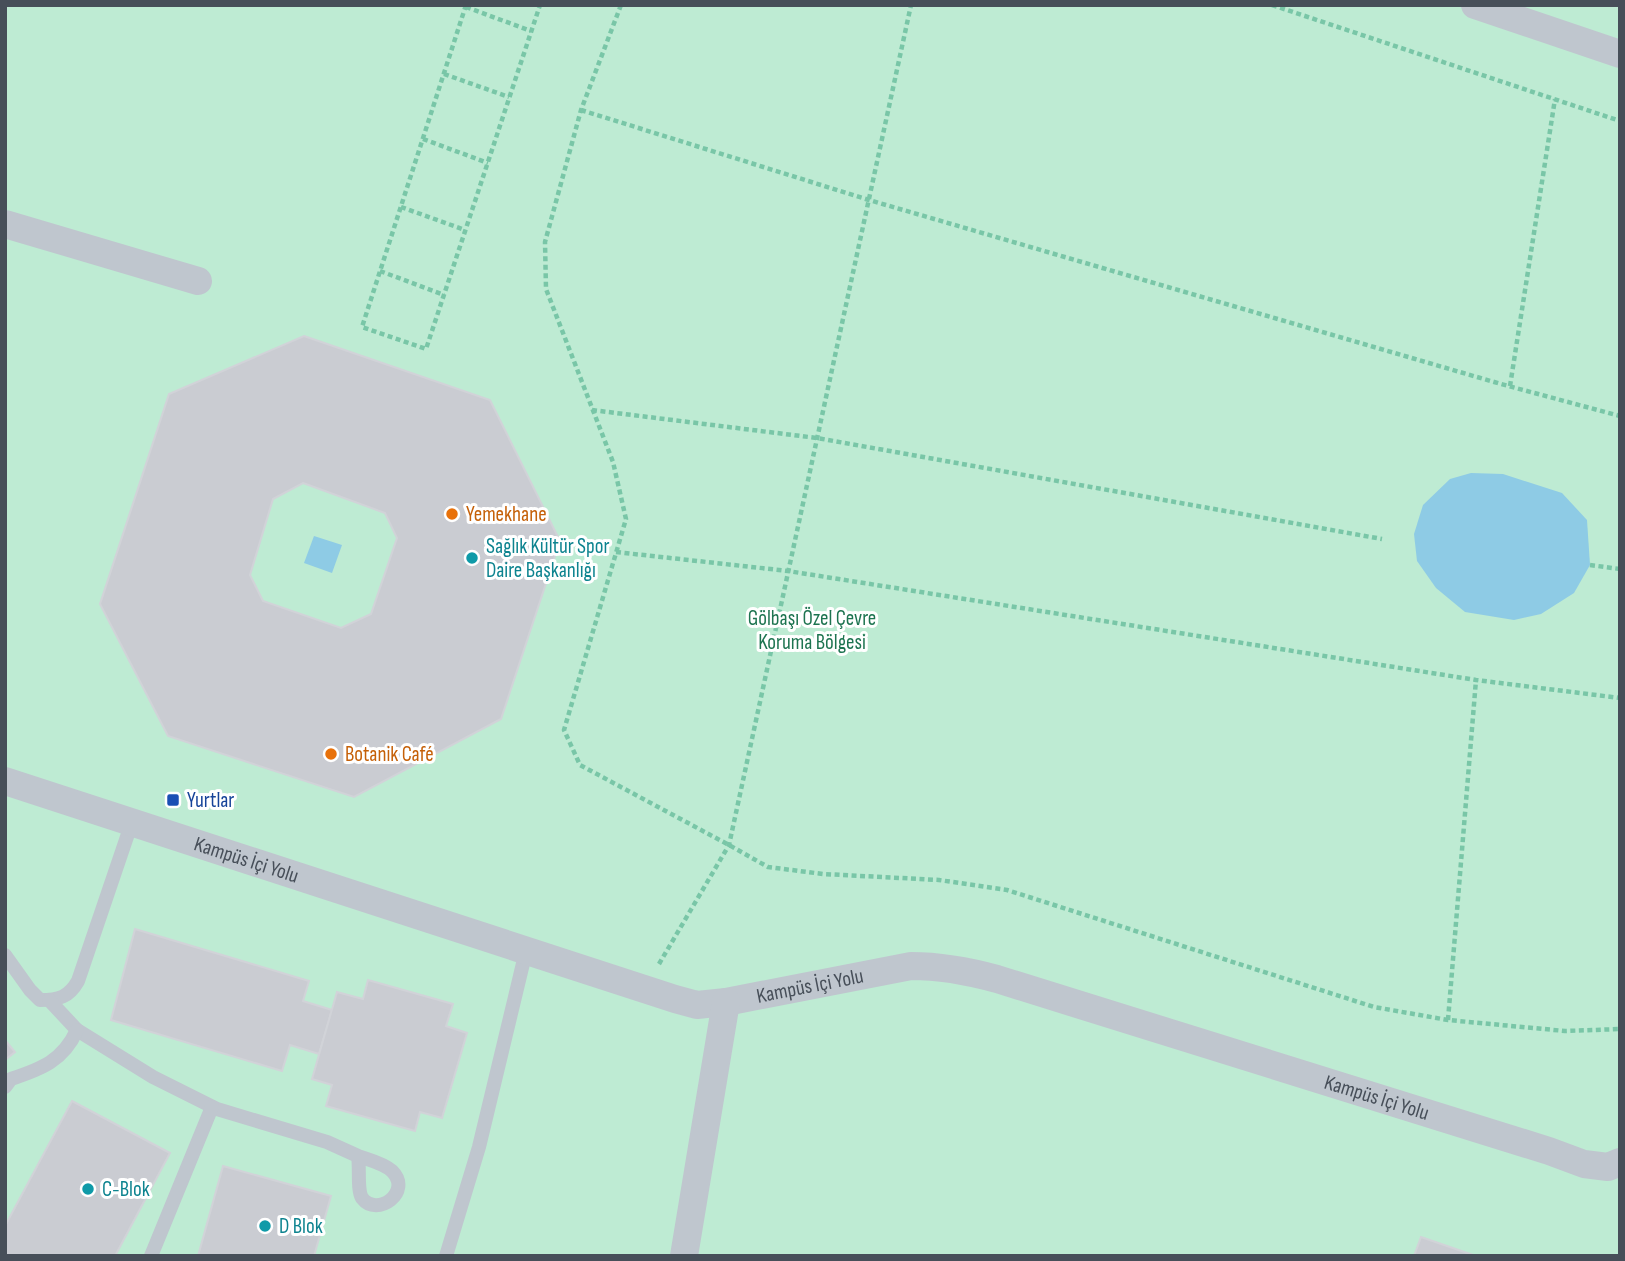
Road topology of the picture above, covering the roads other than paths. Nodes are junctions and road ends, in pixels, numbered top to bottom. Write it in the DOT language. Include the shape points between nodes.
graph roads {
  1 [pos="1475,5"];
  2 [pos="1620,54"];
  3 [pos="5,224"];
  4 [pos="198,281"];
  5 [pos="5,780"];
  6 [pos="132,822"];
  7 [pos="526,950"];
  8 [pos="5,955"];
  9 [pos="49,1000"];
  10 [pos="726,1002"];
  11 [pos="77,1030"];
  12 [pos="5,1087"];
  13 [pos="212,1107"];
  14 [pos="358,1156"];
  15 [pos="1616,1166"];
  16 [pos="151,1256"];
  17 [pos="446,1256"];
  18 [pos="684,1256"];
  1 -- 2 [label="street"];
  3 -- 4 [label="street"];
  5 -- 6 [label="street, Kampüs İçi Yolu"];
  6 -- 7 [label="street, Kampüs İçi Yolu"];
  6 -- 9 [label="lane" via="78,981 72,992"];
  7 -- 10 [label="street, Kampüs İçi Yolu" via="697,1004"];
  7 -- 17 [label="lane" via="479,1147"];
  8 -- 9 [label="lane" via="30,990 40,1000"];
  9 -- 11 [label="lane"];
  10 -- 15 [label="street, Kampüs İçi Yolu" via="911,966 964,970 1584,1164"];
  10 -- 18 [label="street"];
  11 -- 12 [label="lane" via="62,1054 10,1079"];
  11 -- 13 [label="lane"];
  13 -- 14 [label="lane"];
  13 -- 16 [label="lane"];
}
